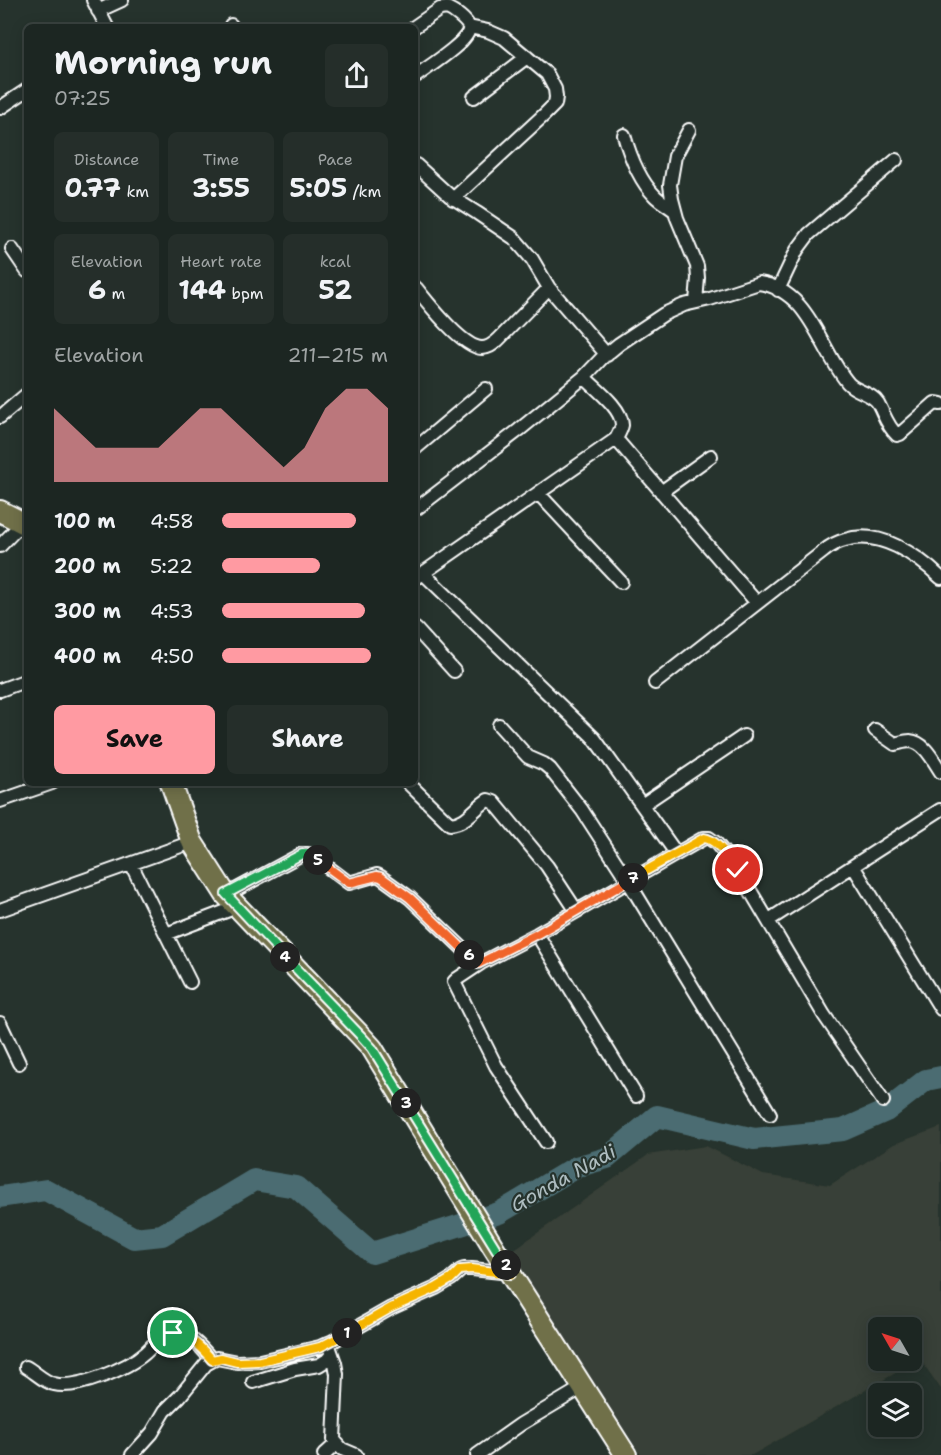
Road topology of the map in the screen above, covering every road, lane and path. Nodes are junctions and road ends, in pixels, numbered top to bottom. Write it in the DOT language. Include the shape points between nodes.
graph roads {
  1 [pos="122,0"];
  2 [pos="95,5"];
  3 [pos="105,24"];
  4 [pos="418,24"];
  5 [pos="469,27"];
  6 [pos="527,57"];
  7 [pos="418,74"];
  8 [pos="24,92"];
  9 [pos="474,97"];
  10 [pos="0,108"];
  11 [pos="689,130"];
  12 [pos="624,135"];
  13 [pos="896,160"];
  14 [pos="418,167"];
  15 [pos="453,199"];
  16 [pos="675,211"];
  17 [pos="12,249"];
  18 [pos="24,267"];
  19 [pos="549,288"];
  20 [pos="778,290"];
  21 [pos="418,291"];
  22 [pos="696,302"];
  23 [pos="607,355"];
  24 [pos="584,377"];
  25 [pos="486,389"];
  26 [pos="24,397"];
  27 [pos="941,404"];
  28 [pos="0,417"];
  29 [pos="616,439"];
  30 [pos="418,446"];
  31 [pos="711,456"];
  32 [pos="661,492"];
  33 [pos="538,493"];
  34 [pos="418,507"];
  35 [pos="0,511"];
  36 [pos="24,522"];
  37 [pos="24,523"];
  38 [pos="0,546"];
  39 [pos="419,575"];
  40 [pos="941,578"];
  41 [pos="621,582"];
  42 [pos="757,603"];
  43 [pos="418,631"];
  44 [pos="454,671"];
  45 [pos="24,681"];
  46 [pos="655,683"];
  47 [pos="0,690"];
  48 [pos="499,725"];
  49 [pos="875,730"];
  50 [pos="744,736"];
  51 [pos="941,772"];
  52 [pos="43,786"];
  53 [pos="172,786"];
  54 [pos="411,786"];
  55 [pos="0,801"];
  56 [pos="642,805"];
  57 [pos="941,810"];
  58 [pos="941,816"];
  59 [pos="192,842"];
  60 [pos="676,853"];
  61 [pos="131,864"];
  62 [pos="853,866"];
  63 [pos="628,882"];
  64 [pos="231,901"];
  65 [pos="0,910"];
  66 [pos="576,910"];
  67 [pos="769,920"];
  68 [pos="166,934"];
  69 [pos="537,934"];
  70 [pos="478,964"];
  71 [pos="190,982"];
  72 [pos="941,1009"];
  73 [pos="0,1023"];
  74 [pos="19,1063"];
  75 [pos="636,1096"];
  76 [pos="883,1101"];
  77 [pos="770,1114"];
  78 [pos="546,1142"];
  79 [pos="511,1274"];
  80 [pos="330,1349"];
  81 [pos="212,1360"];
  82 [pos="26,1367"];
  83 [pos="253,1382"];
  84 [pos="584,1387"];
  85 [pos="336,1444"];
  86 [pos="132,1455"];
  87 [pos="324,1455"];
  88 [pos="356,1455"];
  89 [pos="477,1455"];
  90 [pos="626,1455"];
  1 -- 2 [label="street"];
  2 -- 3 [label="street"];
  4 -- 5 [label="street" via="447,8"];
  5 -- 6 [label="street" via="504,38"];
  5 -- 7 [label="street" via="456,46"];
  6 -- 9 [label="street"];
  6 -- 15 [label="street" via="550,79 555,104"];
  8 -- 10 [label="street"];
  11 -- 16 [label="street" via="675,156 670,185"];
  12 -- 16 [label="street" via="634,165 650,190"];
  13 -- 20 [label="street" via="809,234"];
  14 -- 15 [label="street"];
  15 -- 19 [label="street" via="514,238"];
  16 -- 22 [label="street" via="697,266"];
  17 -- 18 [label="street"];
  19 -- 21 [label="street" via="498,340 482,348 474,347 455,332"];
  19 -- 23 [label="street"];
  20 -- 22 [label="street" via="759,283"];
  20 -- 27 [label="street" via="808,316 849,383 877,401 897,435 935,403"];
  22 -- 23 [label="street" via="664,314"];
  23 -- 24 [label="street"];
  24 -- 29 [label="street" via="618,413 622,424"];
  24 -- 34 [label="street"];
  25 -- 30 [label="street"];
  26 -- 28 [label="street"];
  29 -- 32 [label="street"];
  29 -- 33 [label="street"];
  31 -- 32 [label="street"];
  32 -- 42 [label="street"];
  33 -- 39 [label="street"];
  33 -- 41 [label="street"];
  35 -- 36 [label="main road"];
  37 -- 38 [label="street"];
  39 -- 56 [label="street" via="594,738"];
  40 -- 42 [label="street" via="895,545 860,537 824,550"];
  42 -- 46 [label="street"];
  43 -- 44 [label="street"];
  45 -- 47 [label="street"];
  48 -- 63 [label="street" via="528,757 550,769 582,810"];
  49 -- 51 [label="street" via="895,744 910,741 921,746"];
  50 -- 56 [label="street"];
  52 -- 55 [label="street"];
  53 -- 59 [label="main road"];
  54 -- 66 [label="street" via="450,824 464,820 488,800 494,802 547,866"];
  56 -- 60 [label="street"];
  57 -- 58 [label="street"];
  57 -- 62 [label="street"];
  59 -- 61 [label="street"];
  59 -- 64 [label="main road"];
  60 -- 63 [label="street"];
  60 -- 67 [label="street" via="699,840 709,838 716,843"];
  61 -- 65 [label="street"];
  61 -- 68 [label="street"];
  62 -- 67 [label="street"];
  62 -- 72 [label="street"];
  63 -- 66 [label="street"];
  63 -- 77 [label="street"];
  64 -- 68 [label="street"];
  64 -- 70 [label="street" via="290,860 308,854 349,883 381,877 410,898"];
  64 -- 79 [label="main road" via="366,1042"];
  66 -- 69 [label="street"];
  67 -- 76 [label="street" via="824,1015"];
  68 -- 71 [label="street"];
  69 -- 70 [label="street"];
  69 -- 75 [label="street"];
  70 -- 78 [label="street" via="454,982 496,1066"];
  73 -- 74 [label="street"];
  79 -- 80 [label="street" via="460,1270 436,1288 391,1308"];
  79 -- 84 [label="main road"];
  80 -- 81 [label="street" via="320,1347 260,1361"];
  80 -- 83 [label="street" via="327,1360 319,1365"];
  80 -- 85 [label="street" via="337,1374"];
  81 -- 82 [label="street" via="190,1338 173,1333 160,1338 123,1367 78,1384 49,1383"];
  81 -- 86 [label="street" via="165,1411"];
  84 -- 89 [label="street"];
  84 -- 90 [label="main road"];
  85 -- 87 [label="street"];
  85 -- 88 [label="street"];
}
